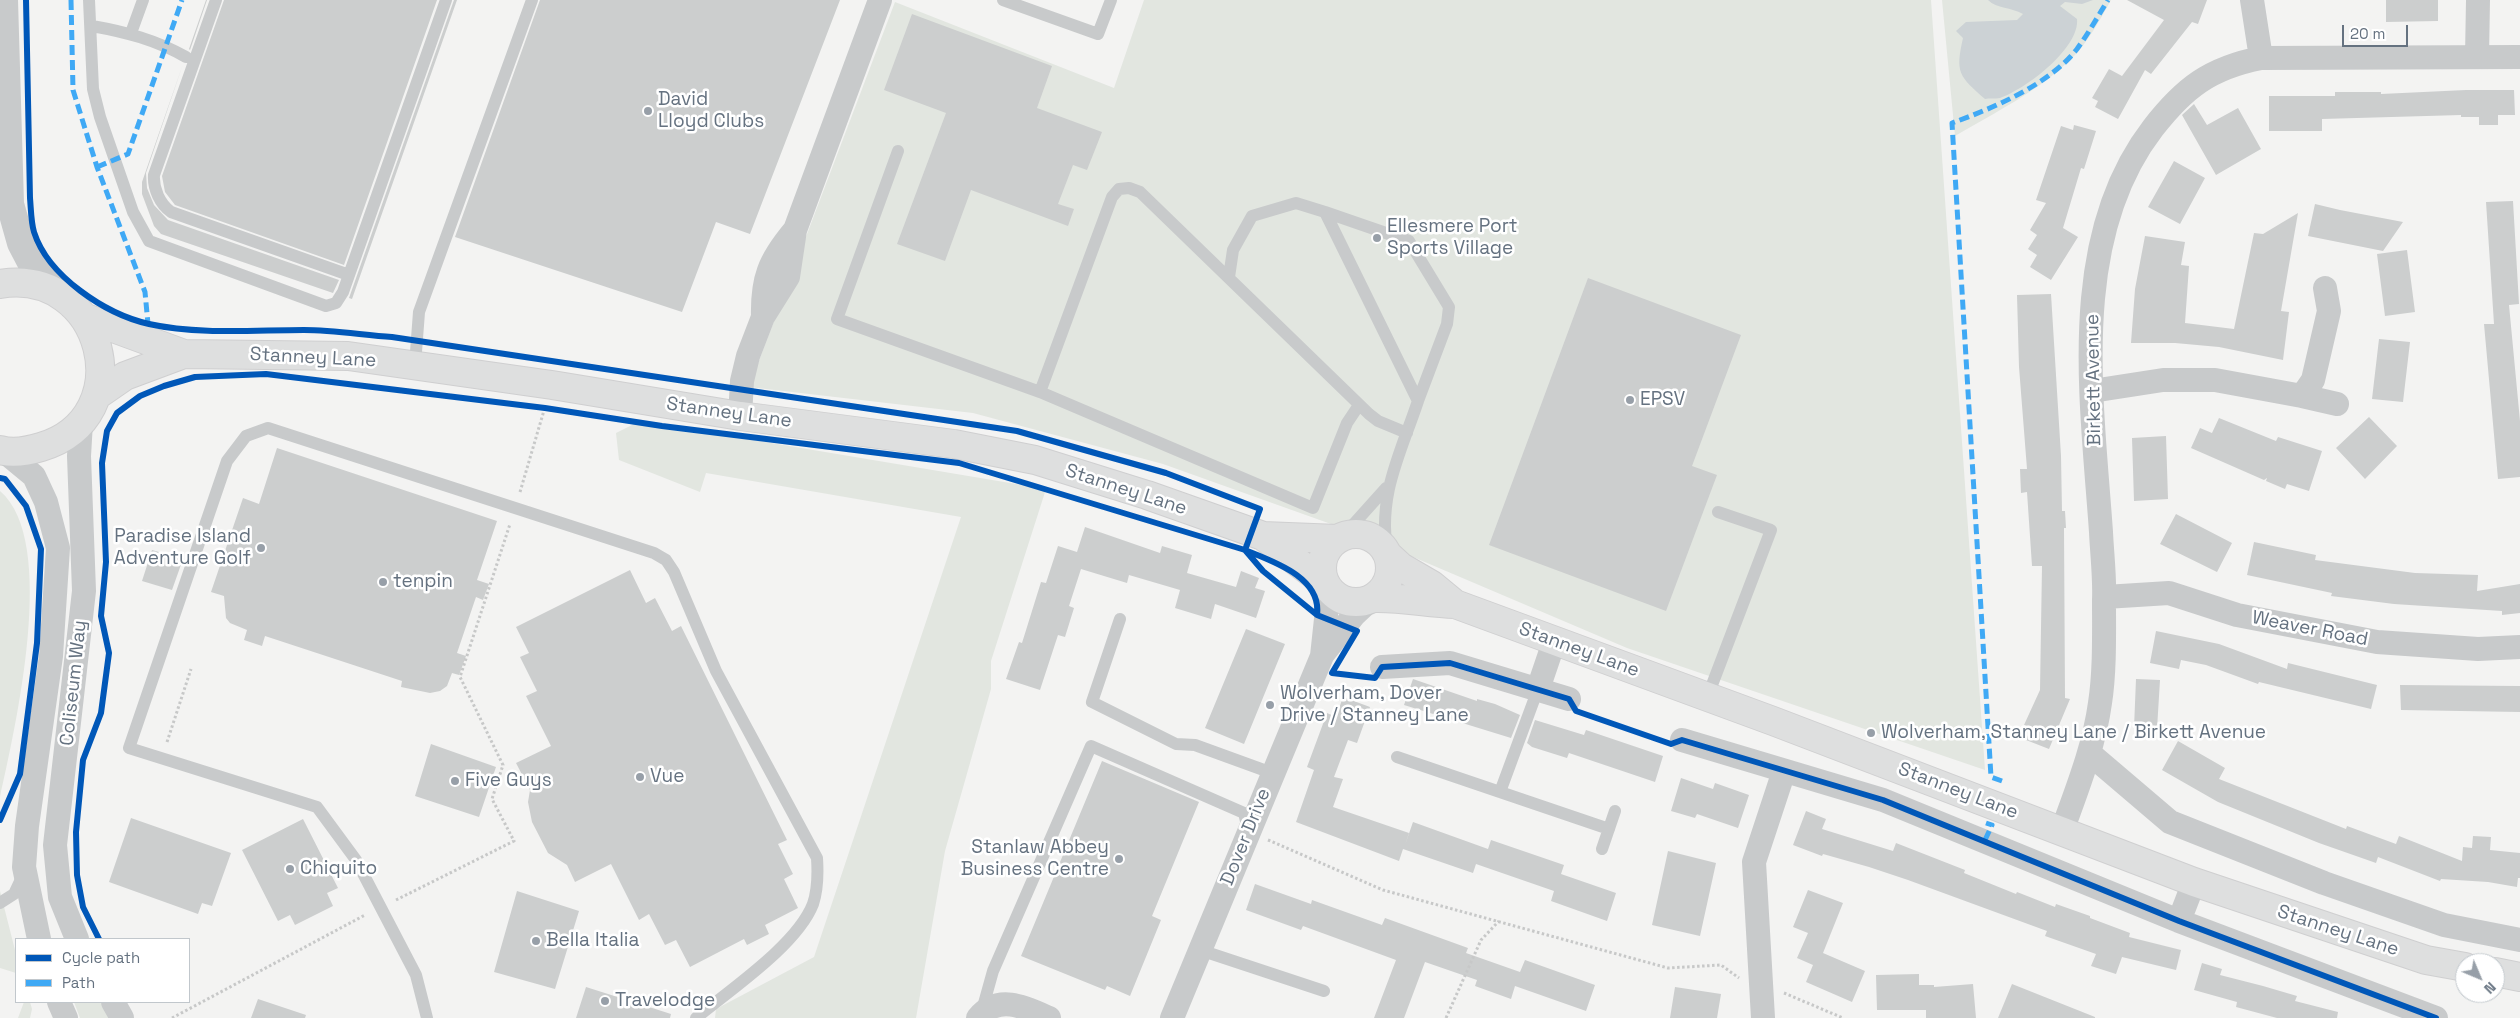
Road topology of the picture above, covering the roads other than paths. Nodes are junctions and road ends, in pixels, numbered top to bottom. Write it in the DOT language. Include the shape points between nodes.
graph roads {
  1 [pos="4,0"];
  2 [pos="90,0"];
  3 [pos="143,0"];
  4 [pos="216,0"];
  5 [pos="446,0"];
  6 [pos="532,0"];
  7 [pos="880,0"];
  8 [pos="1004,0"];
  9 [pos="1111,0"];
  10 [pos="2252,0"];
  11 [pos="2478,0"];
  12 [pos="92,26"];
  13 [pos="131,33"];
  14 [pos="186,57"];
  15 [pos="2477,57"];
  16 [pos="2520,57"];
  17 [pos="2261,58"];
  18 [pos="898,151"];
  19 [pos="1325,212"];
  20 [pos="349,275"];
  21 [pos="1229,277"];
  22 [pos="0,284"];
  23 [pos="2326,288"];
  24 [pos="63,296"];
  25 [pos="86,318"];
  26 [pos="184,354"];
  27 [pos="415,365"];
  28 [pos="2092,391"];
  29 [pos="1040,392"];
  30 [pos="96,396"];
  31 [pos="2302,396"];
  32 [pos="1418,401"];
  33 [pos="2337,404"];
  34 [pos="1359,405"];
  35 [pos="740,416"];
  36 [pos="81,422"];
  37 [pos="1407,433"];
  38 [pos="3,451"];
  39 [pos="1388,486"];
  40 [pos="1718,512"];
  41 [pos="1263,536"];
  42 [pos="1340,538"];
  43 [pos="1388,554"];
  44 [pos="1325,584"];
  45 [pos="2105,597"];
  46 [pos="1372,599"];
  47 [pos="1455,604"];
  48 [pos="1120,619"];
  49 [pos="1554,642"];
  50 [pos="2520,647"];
  51 [pos="1322,656"];
  52 [pos="1382,667"];
  53 [pos="1538,689"];
  54 [pos="1707,698"];
  55 [pos="1569,699"];
  56 [pos="1682,740"];
  57 [pos="2089,753"];
  58 [pos="1397,757"];
  59 [pos="1784,771"];
  60 [pos="1272,773"];
  61 [pos="1500,792"];
  62 [pos="1615,811"];
  63 [pos="1609,829"];
  64 [pos="2062,831"];
  65 [pos="1248,832"];
  66 [pos="1602,849"];
  67 [pos="24,867"];
  68 [pos="2194,882"];
  69 [pos="0,903"];
  70 [pos="2179,922"];
  71 [pos="39,938"];
  72 [pos="78,938"];
  73 [pos="2520,940"];
  74 [pos="1200,950"];
  75 [pos="2455,965"];
  76 [pos="2505,974"];
  77 [pos="2520,977"];
  78 [pos="1324,991"];
  79 [pos="59,1003"];
  80 [pos="114,1003"];
  81 [pos="980,1016"];
  82 [pos="66,1018"];
  83 [pos="122,1018"];
  84 [pos="427,1018"];
  85 [pos="696,1018"];
  86 [pos="1050,1018"];
  87 [pos="1172,1018"];
  88 [pos="1763,1018"];
  89 [pos="2436,1018"];
  1 -- 24 [label="street" via="10,204 21,243 33,266"];
  2 -- 12 [label="lane"];
  3 -- 13 [label="lane"];
  4 -- 20 [label="lane" via="154,175 160,200 171,212"];
  5 -- 20 [label="lane"];
  6 -- 27 [label="lane" via="419,312"];
  7 -- 35 [label="street" via="795,230 766,272 763,317 744,370"];
  8 -- 9 [label="lane" via="1098,34"];
  10 -- 17 [label="street"];
  11 -- 15 [label="street"];
  12 -- 13 [label="lane"];
  12 -- 20 [label="lane" via="93,90 100,117 133,212 149,241 326,306 340,299"];
  13 -- 14 [label="lane"];
  15 -- 16 [label="street, Birkett Avenue"];
  15 -- 17 [label="street, Birkett Avenue"];
  17 -- 28 [label="street, Birkett Avenue" via="2236,63 2190,86 2146,137 2126,169 2100,248 2091,319"];
  18 -- 29 [label="lane" via="837,320"];
  19 -- 21 [label="lane" via="1296,203 1252,216 1233,250"];
  19 -- 32 [label="lane"];
  19 -- 32 [label="lane" via="1409,241 1449,307 1447,324"];
  21 -- 29 [label="lane" via="1140,192 1119,189 1110,201"];
  21 -- 34 [label="lane"];
  22 -- 24 [label="main road" via="29,283"];
  23 -- 31 [label="street" via="2329,311 2313,380"];
  24 -- 25 [label="main road"];
  25 -- 26 [label="main road, Stanney Lane"];
  25 -- 30 [label="main road" via="98,343 101,368"];
  26 -- 27 [label="main road, Stanney Lane" via="348,356"];
  26 -- 30 [label="main road, Stanney Lane" via="125,376"];
  27 -- 35 [label="main road, Stanney Lane" via="551,401"];
  28 -- 31 [label="street" via="2162,380 2215,380"];
  28 -- 45 [label="street, Birkett Avenue"];
  29 -- 34 [label="lane" via="1313,508 1347,423"];
  30 -- 36 [label="main road"];
  31 -- 33 [label="street"];
  32 -- 37 [label="lane"];
  34 -- 37 [label="lane" via="1378,422"];
  35 -- 41 [label="main road, Stanney Lane" via="994,450 1146,495"];
  36 -- 38 [label="main road" via="54,443 26,452"];
  36 -- 72 [label="street, Coliseum Way" via="79,456 84,591 55,845 60,897"];
  37 -- 39 [label="lane"];
  38 -- 67 [label="street, Coliseum Way" via="34,476 46,502 58,548 51,656"];
  39 -- 42 [label="lane"];
  39 -- 43 [label="lane" via="1384,520"];
  40 -- 54 [label="lane" via="1770,530"];
  41 -- 42 [label="main road, Stanney Lane"];
  41 -- 44 [label="main road, Stanney Lane"];
  42 -- 43 [label="main road" via="1352,534 1372,538"];
  42 -- 44 [label="main road" via="1325,554 1322,573"];
  43 -- 46 [label="main road" via="1390,575 1381,592"];
  43 -- 47 [label="main road, Stanney Lane"];
  44 -- 46 [label="main road" via="1340,599 1350,602"];
  44 -- 51 [label="street, Dover Drive" via="1327,602"];
  45 -- 50 [label="street, Weaver Road" via="2169,593 2237,615 2377,642"];
  45 -- 57 [label="street, Birkett Avenue" via="2100,703"];
  46 -- 47 [label="main road, Stanney Lane" via="1392,597"];
  46 -- 51 [label="street, Dover Drive" via="1354,615"];
  47 -- 49 [label="main road, Stanney Lane"];
  48 -- 60 [label="lane" via="1092,702 1176,744 1195,745"];
  49 -- 53 [label="street"];
  49 -- 54 [label="main road, Stanney Lane"];
  51 -- 60 [label="street, Dover Drive"];
  52 -- 53 [label="street" via="1405,655 1450,663"];
  53 -- 55 [label="street"];
  53 -- 61 [label="lane"];
  54 -- 64 [label="main road, Stanney Lane"];
  56 -- 59 [label="street"];
  57 -- 64 [label="street, Birkett Avenue"];
  57 -- 73 [label="street, Stanney Lane" via="2170,822 2324,884 2444,925"];
  58 -- 61 [label="lane"];
  59 -- 70 [label="street" via="1883,800"];
  59 -- 88 [label="street" via="1754,862"];
  60 -- 65 [label="street, Dover Drive"];
  61 -- 63 [label="lane"];
  62 -- 63 [label="lane"];
  63 -- 66 [label="lane"];
  64 -- 68 [label="main road, Stanney Lane"];
  65 -- 74 [label="street, Dover Drive"];
  65 -- 81 [label="lane" via="1244,813 1091,746 993,971"];
  67 -- 69 [label="lane" via="14,894"];
  67 -- 71 [label="street, Coliseum Way"];
  68 -- 70 [label="street"];
  68 -- 75 [label="main road, Stanney Lane" via="2426,960"];
  70 -- 89 [label="street"];
  74 -- 78 [label="lane"];
  74 -- 87 [label="street, Dover Drive"];
  76 -- 77 [label="main road"];
  79 -- 82 [label="street"];
  80 -- 83 [label="street"];
  81 -- 86 [label="street" via="998,1005 1017,1004"];
  84 -- 85 [label="lane" via="416,975 356,860 317,807 129,748 227,460 246,436 268,428 654,553 666,560 716,671 817,858 814,902 803,924 788,941"];
}
